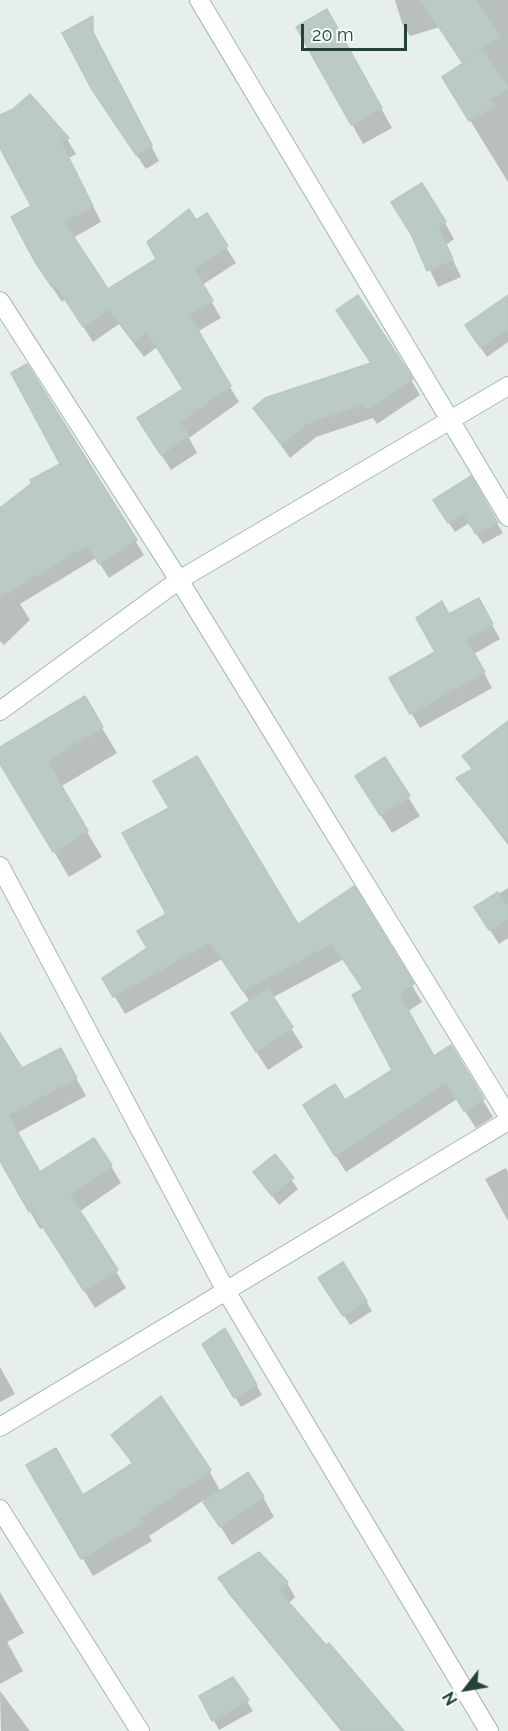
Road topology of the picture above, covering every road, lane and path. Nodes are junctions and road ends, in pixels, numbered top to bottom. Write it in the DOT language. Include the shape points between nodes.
graph roads {
  1 [pos="199,0"];
  2 [pos="0,301"];
  3 [pos="508,386"];
  4 [pos="450,421"];
  5 [pos="508,517"];
  6 [pos="179,580"];
  7 [pos="0,711"];
  8 [pos="0,866"];
  9 [pos="508,1116"];
  10 [pos="508,1121"];
  11 [pos="226,1291"];
  12 [pos="0,1427"];
  13 [pos="0,1509"];
  14 [pos="140,1731"];
  15 [pos="489,1731"];
  1 -- 4 [label="street"];
  2 -- 6 [label="street"];
  3 -- 4 [label="street"];
  4 -- 5 [label="street"];
  4 -- 6 [label="street"];
  6 -- 7 [label="street"];
  6 -- 9 [label="street"];
  8 -- 11 [label="street"];
  10 -- 11 [label="street"];
  11 -- 12 [label="street"];
  11 -- 15 [label="street"];
  13 -- 14 [label="street"];
}
